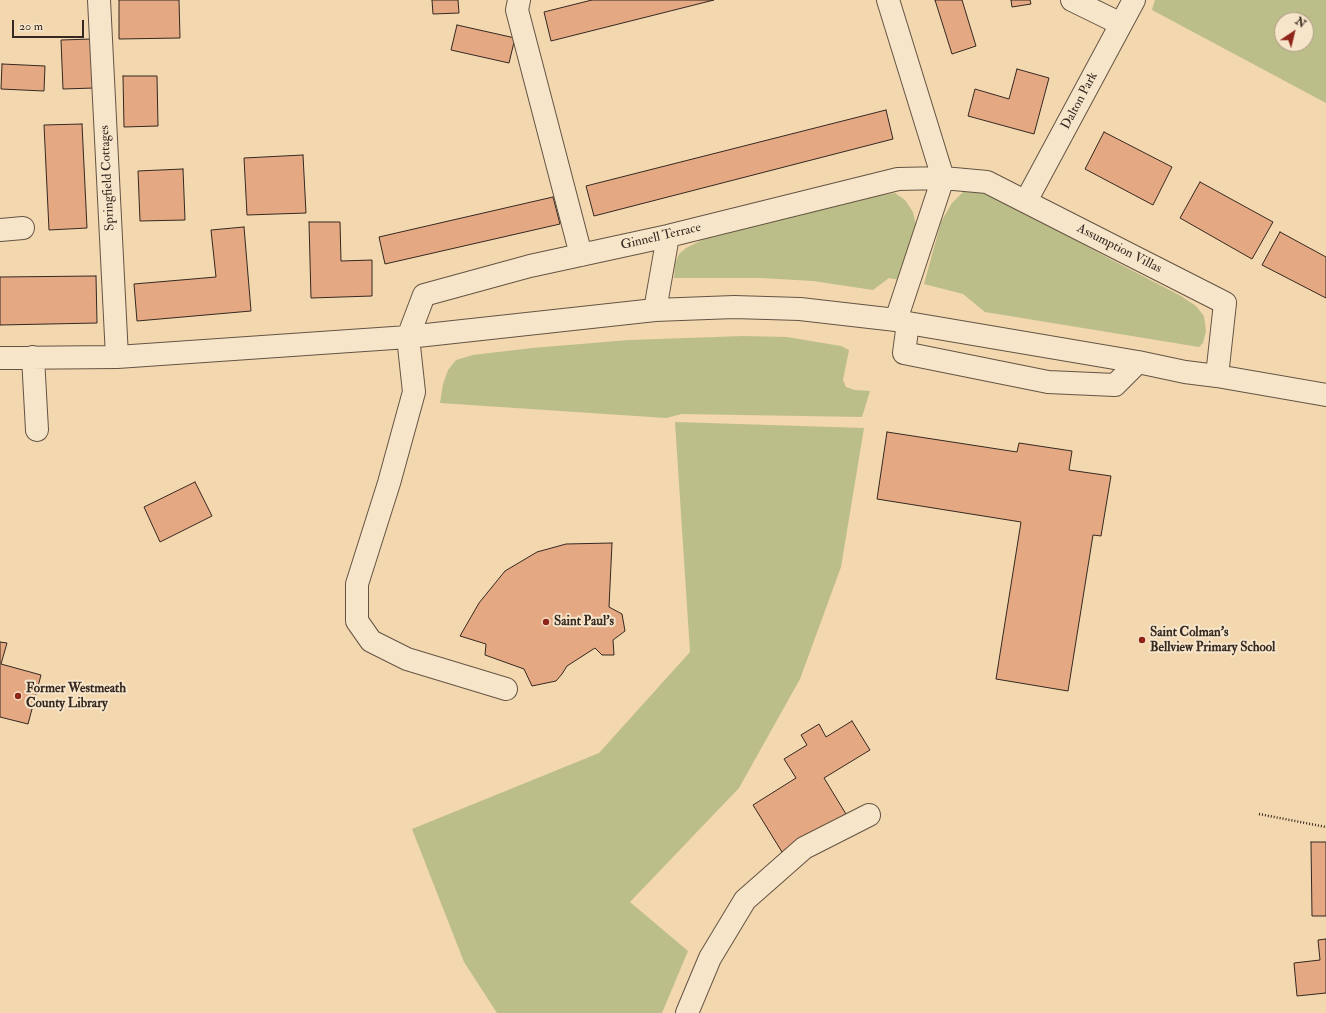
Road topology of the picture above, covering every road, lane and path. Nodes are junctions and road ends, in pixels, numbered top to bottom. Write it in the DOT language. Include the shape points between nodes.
graph roads {
  1 [pos="99,0"];
  2 [pos="519,0"];
  3 [pos="888,0"];
  4 [pos="1072,0"];
  5 [pos="1134,0"];
  6 [pos="1121,24"];
  7 [pos="943,178"];
  8 [pos="1026,201"];
  9 [pos="23,228"];
  10 [pos="0,230"];
  11 [pos="668,236"];
  12 [pos="581,255"];
  13 [pos="655,310"];
  14 [pos="902,322"];
  15 [pos="408,337"];
  16 [pos="33,357"];
  17 [pos="117,357"];
  18 [pos="0,358"];
  19 [pos="1138,362"];
  20 [pos="1218,376"];
  21 [pos="1326,396"];
  22 [pos="37,430"];
  23 [pos="506,689"];
  24 [pos="1259,814"];
  25 [pos="869,816"];
  26 [pos="1326,827"];
  27 [pos="687,1013"];
  1 -- 17 [label="street, Springfield Cottages"];
  2 -- 12 [label="street" via="517,10"];
  3 -- 7 [label="street"];
  4 -- 6 [label="street"];
  5 -- 6 [label="street, Dalton Park"];
  6 -- 8 [label="street, Dalton Park"];
  7 -- 8 [label="street, Assumption Villas" via="987,182"];
  7 -- 11 [label="street, Ginnell Terrace" via="898,179"];
  7 -- 14 [label="street"];
  8 -- 20 [label="street, Assumption Villas" via="1225,303"];
  9 -- 10 [label="street"];
  11 -- 12 [label="street, Ginnell Terrace"];
  11 -- 13 [label="street"];
  12 -- 15 [label="street, Ginnell Terrace" via="424,295"];
  13 -- 14 [label="street" via="800,309"];
  13 -- 15 [label="street"];
  14 -- 19 [label="street"];
  14 -- 19 [label="street" via="904,353 1048,382 1115,385"];
  15 -- 17 [label="street"];
  15 -- 23 [label="street" via="414,392 357,584 357,621 371,641 407,659"];
  16 -- 17 [label="street"];
  16 -- 18 [label="street"];
  16 -- 22 [label="street"];
  19 -- 20 [label="street"];
  20 -- 21 [label="street"];
  24 -- 26 [label="path"];
  25 -- 27 [label="street" via="804,848 745,900 710,958"];
}
